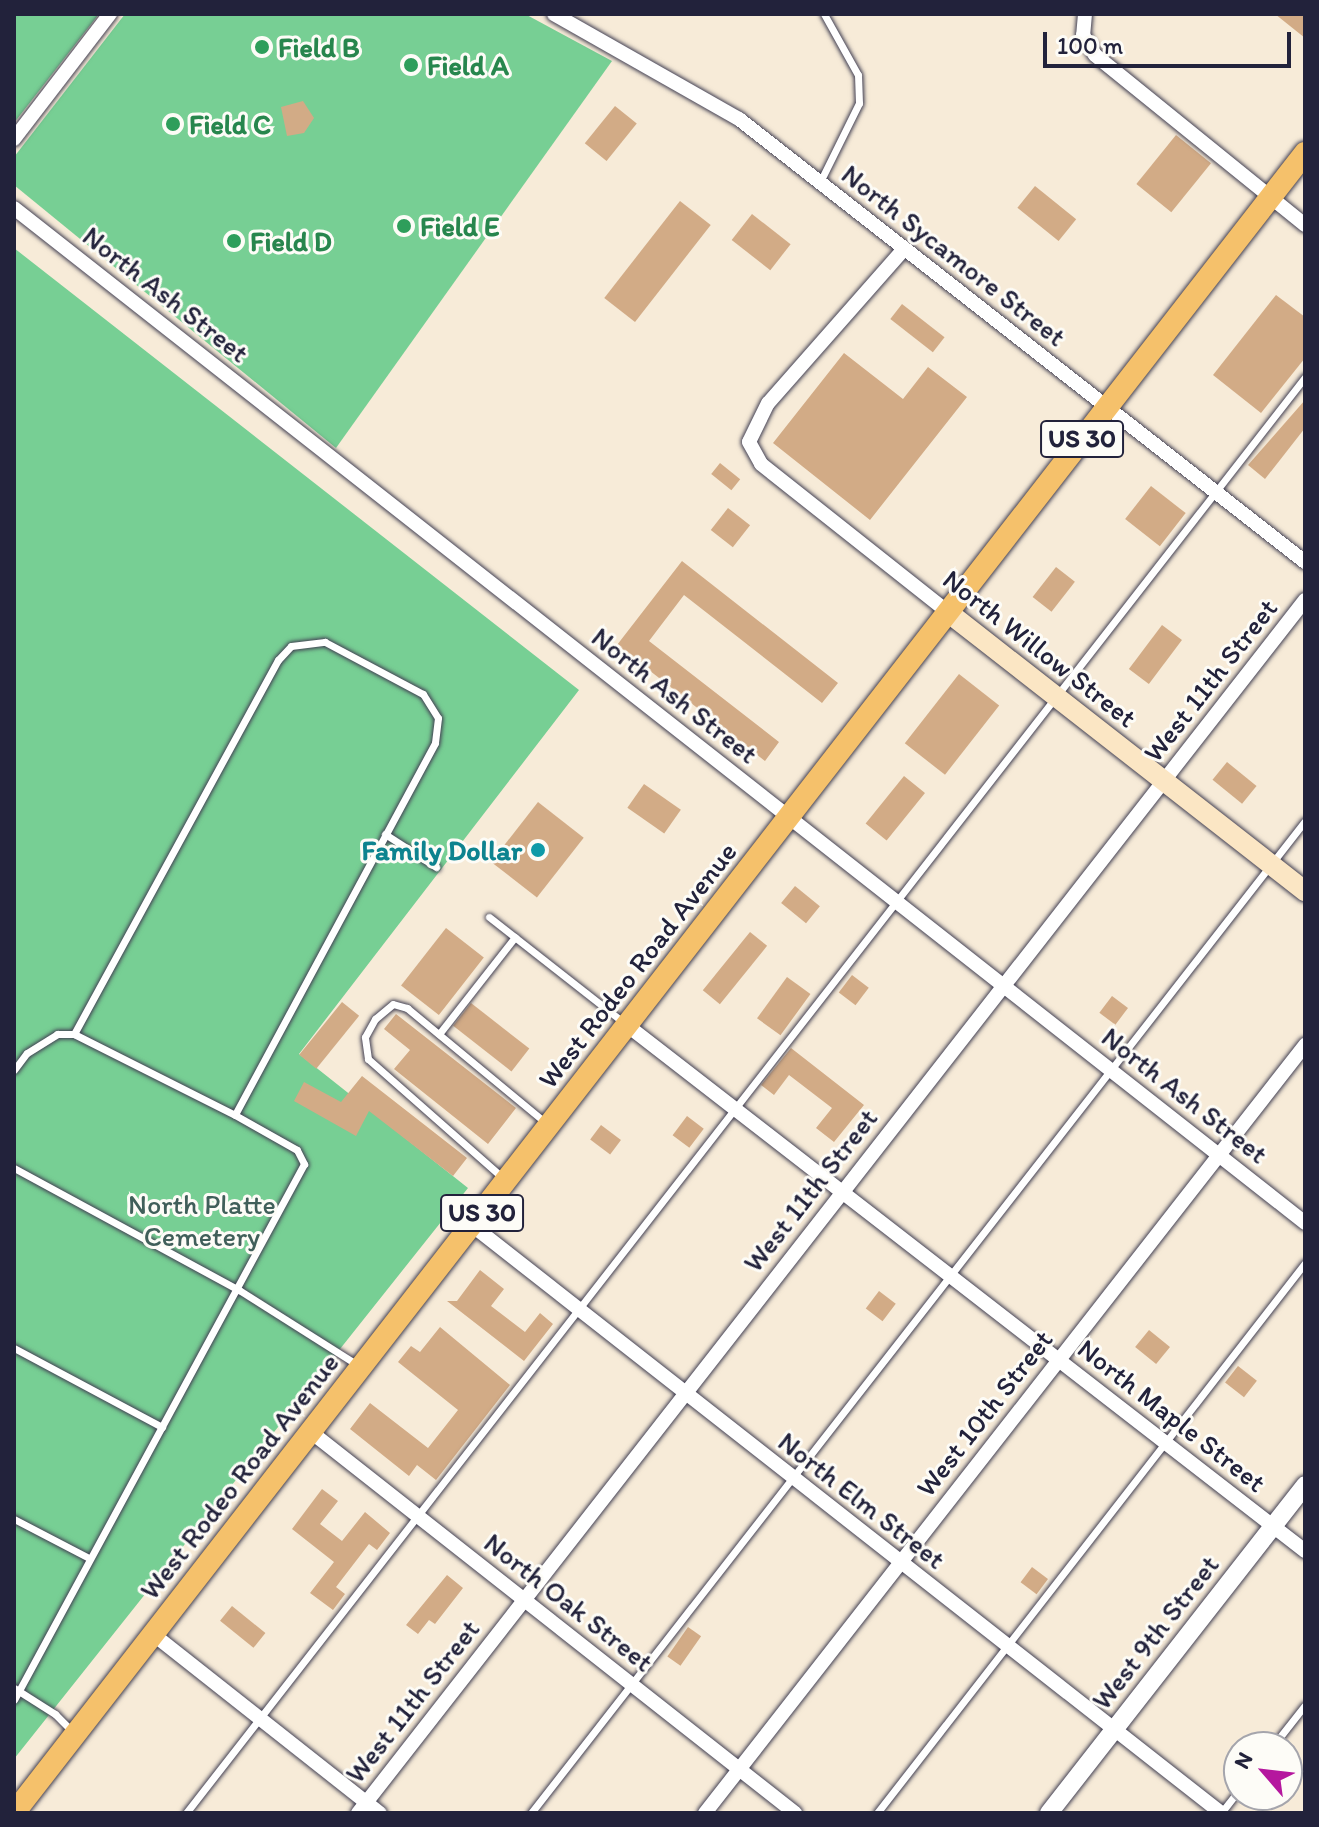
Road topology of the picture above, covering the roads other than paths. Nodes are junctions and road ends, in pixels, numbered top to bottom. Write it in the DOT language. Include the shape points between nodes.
graph roads {
  1 [pos="110,14"];
  2 [pos="554,14"];
  3 [pos="824,14"];
  4 [pos="1085,14"];
  5 [pos="14,139"];
  6 [pos="1305,153"];
  7 [pos="819,183"];
  8 [pos="1271,196"];
  9 [pos="14,208"];
  10 [pos="1305,225"];
  11 [pos="904,249"];
  12 [pos="1305,377"];
  13 [pos="1107,407"];
  14 [pos="1215,492"];
  15 [pos="1305,562"];
  16 [pos="1305,600"];
  17 [pos="949,613"];
  18 [pos="1056,696"];
  19 [pos="1164,781"];
  20 [pos="790,817"];
  21 [pos="1305,821"];
  22 [pos="385,834"];
  23 [pos="1271,864"];
  24 [pos="436,867"];
  25 [pos="1305,891"];
  26 [pos="898,902"];
  27 [pos="489,917"];
  28 [pos="515,937"];
  29 [pos="1004,985"];
  30 [pos="628,1026"];
  31 [pos="74,1034"];
  32 [pos="439,1034"];
  33 [pos="1305,1045"];
  34 [pos="14,1070"];
  35 [pos="1112,1071"];
  36 [pos="733,1107"];
  37 [pos="235,1115"];
  38 [pos="550,1126"];
  39 [pos="1219,1155"];
  40 [pos="14,1168"];
  41 [pos="507,1181"];
  42 [pos="841,1193"];
  43 [pos="1305,1223"];
  44 [pos="473,1226"];
  45 [pos="1305,1263"];
  46 [pos="951,1277"];
  47 [pos="239,1290"];
  48 [pos="578,1308"];
  49 [pos="14,1348"];
  50 [pos="1059,1359"];
  51 [pos="361,1368"];
  52 [pos="685,1393"];
  53 [pos="162,1427"];
  54 [pos="311,1432"];
  55 [pos="1165,1442"];
  56 [pos="793,1478"];
  57 [pos="1305,1485"];
  58 [pos="418,1516"];
  59 [pos="14,1519"];
  60 [pos="1273,1526"];
  61 [pos="1305,1551"];
  62 [pos="89,1558"];
  63 [pos="900,1563"];
  64 [pos="524,1599"];
  65 [pos="153,1634"];
  66 [pos="1007,1646"];
  67 [pos="632,1684"];
  68 [pos="16,1690"];
  69 [pos="14,1700"];
  70 [pos="1305,1705"];
  71 [pos="260,1718"];
  72 [pos="1114,1730"];
  73 [pos="1285,1731"];
  74 [pos="75,1734"];
  75 [pos="738,1770"];
  76 [pos="362,1808"];
  77 [pos="14,1813"];
  78 [pos="186,1813"];
  79 [pos="380,1813"];
  80 [pos="531,1813"];
  81 [pos="705,1813"];
  82 [pos="795,1813"];
  83 [pos="877,1813"];
  84 [pos="1049,1813"];
  85 [pos="1221,1813"];
  1 -- 5 [label="street"];
  2 -- 7 [label="street, North Sycamore Street" via="739,119"];
  3 -- 7 [label="lane" via="858,75 859,103"];
  4 -- 8 [label="street" via="1083,35 1091,49"];
  6 -- 8 [label="main road, West Rodeo Road Avenue / US 30"];
  7 -- 11 [label="street, North Sycamore Street"];
  8 -- 10 [label="street"];
  8 -- 13 [label="main road, West Rodeo Road Avenue / US 30"];
  9 -- 20 [label="street, North Ash Street"];
  11 -- 13 [label="street, North Sycamore Street"];
  11 -- 17 [label="street, North Willow Street" via="768,403 749,442 761,464"];
  12 -- 14 [label="lane"];
  13 -- 14 [label="street, North Sycamore Street"];
  13 -- 17 [label="main road, West Rodeo Road Avenue / US 30"];
  14 -- 15 [label="street, North Sycamore Street"];
  14 -- 18 [label="lane"];
  16 -- 19 [label="street, West 11th Street"];
  17 -- 18 [label="main road, North Willow Street"];
  17 -- 20 [label="main road, West Rodeo Road Avenue / US 30"];
  18 -- 19 [label="main road, North Willow Street"];
  18 -- 26 [label="lane"];
  19 -- 23 [label="main road, North Willow Street"];
  19 -- 29 [label="street, West 11th Street"];
  20 -- 26 [label="street, North Ash Street"];
  20 -- 30 [label="main road, West Rodeo Road Avenue / US 30"];
  21 -- 23 [label="lane"];
  22 -- 24 [label="lane"];
  22 -- 31 [label="lane" via="435,743 438,718 423,694 325,642 291,646 278,660"];
  22 -- 37 [label="lane"];
  23 -- 25 [label="main road, North Willow Street"];
  23 -- 35 [label="lane"];
  26 -- 29 [label="street, North Ash Street"];
  26 -- 36 [label="lane"];
  27 -- 28 [label="lane"];
  28 -- 30 [label="lane"];
  28 -- 32 [label="lane"];
  29 -- 35 [label="street, North Ash Street"];
  29 -- 42 [label="street, West 11th Street"];
  30 -- 36 [label="street, North Maple Street"];
  30 -- 38 [label="main road, West Rodeo Road Avenue / US 30"];
  31 -- 34 [label="lane" via="57,1034 27,1053"];
  31 -- 37 [label="lane"];
  32 -- 38 [label="lane"];
  32 -- 41 [label="lane" via="407,1008 393,1004 375,1019 365,1037 368,1059"];
  33 -- 39 [label="street, West 10th Street"];
  35 -- 39 [label="street, North Ash Street"];
  35 -- 46 [label="lane"];
  36 -- 42 [label="street, North Maple Street"];
  36 -- 48 [label="lane"];
  37 -- 47 [label="lane" via="297,1150 304,1164"];
  38 -- 41 [label="main road, West Rodeo Road Avenue / US 30"];
  39 -- 43 [label="street, North Ash Street"];
  39 -- 50 [label="street, West 10th Street"];
  40 -- 47 [label="lane"];
  41 -- 44 [label="main road, West Rodeo Road Avenue / US 30"];
  42 -- 46 [label="street, North Maple Street"];
  42 -- 52 [label="street, West 11th Street"];
  44 -- 48 [label="street, North Elm Street"];
  44 -- 51 [label="main road, West Rodeo Road Avenue / US 30"];
  45 -- 55 [label="lane"];
  46 -- 50 [label="street, North Maple Street"];
  46 -- 56 [label="lane"];
  47 -- 51 [label="lane"];
  47 -- 53 [label="lane"];
  48 -- 52 [label="street, North Elm Street"];
  48 -- 58 [label="lane"];
  49 -- 53 [label="lane"];
  50 -- 55 [label="street, North Maple Street"];
  50 -- 63 [label="street, West 10th Street"];
  51 -- 54 [label="main road, West Rodeo Road Avenue / US 30"];
  52 -- 56 [label="street, North Elm Street"];
  52 -- 64 [label="street, West 11th Street"];
  53 -- 62 [label="lane"];
  54 -- 58 [label="street, North Oak Street"];
  54 -- 65 [label="main road, West Rodeo Road Avenue / US 30"];
  55 -- 60 [label="street, North Maple Street"];
  55 -- 66 [label="lane"];
  56 -- 63 [label="street, North Elm Street"];
  56 -- 67 [label="lane"];
  57 -- 60 [label="street, West 9th Street"];
  58 -- 64 [label="street, North Oak Street"];
  58 -- 71 [label="lane"];
  59 -- 62 [label="lane"];
  60 -- 61 [label="street, North Maple Street"];
  60 -- 72 [label="street, West 9th Street"];
  62 -- 68 [label="lane"];
  63 -- 66 [label="street, North Elm Street"];
  63 -- 75 [label="street, West 10th Street"];
  64 -- 67 [label="street, North Oak Street"];
  64 -- 76 [label="street, West 11th Street"];
  65 -- 71 [label="street"];
  65 -- 74 [label="main road, West Rodeo Road Avenue / US 30"];
  66 -- 72 [label="street, North Elm Street"];
  66 -- 83 [label="lane"];
  67 -- 75 [label="street, North Oak Street"];
  67 -- 80 [label="lane"];
  68 -- 69 [label="lane"];
  68 -- 74 [label="lane"];
  70 -- 73 [label="lane"];
  71 -- 76 [label="street"];
  71 -- 78 [label="lane"];
  72 -- 84 [label="street, West 9th Street"];
  72 -- 85 [label="street, North Elm Street"];
  74 -- 77 [label="main road, West Rodeo Road Avenue / US 30"];
  75 -- 81 [label="street, West 10th Street"];
  75 -- 82 [label="street, North Oak Street"];
  76 -- 79 [label="street"];
}
